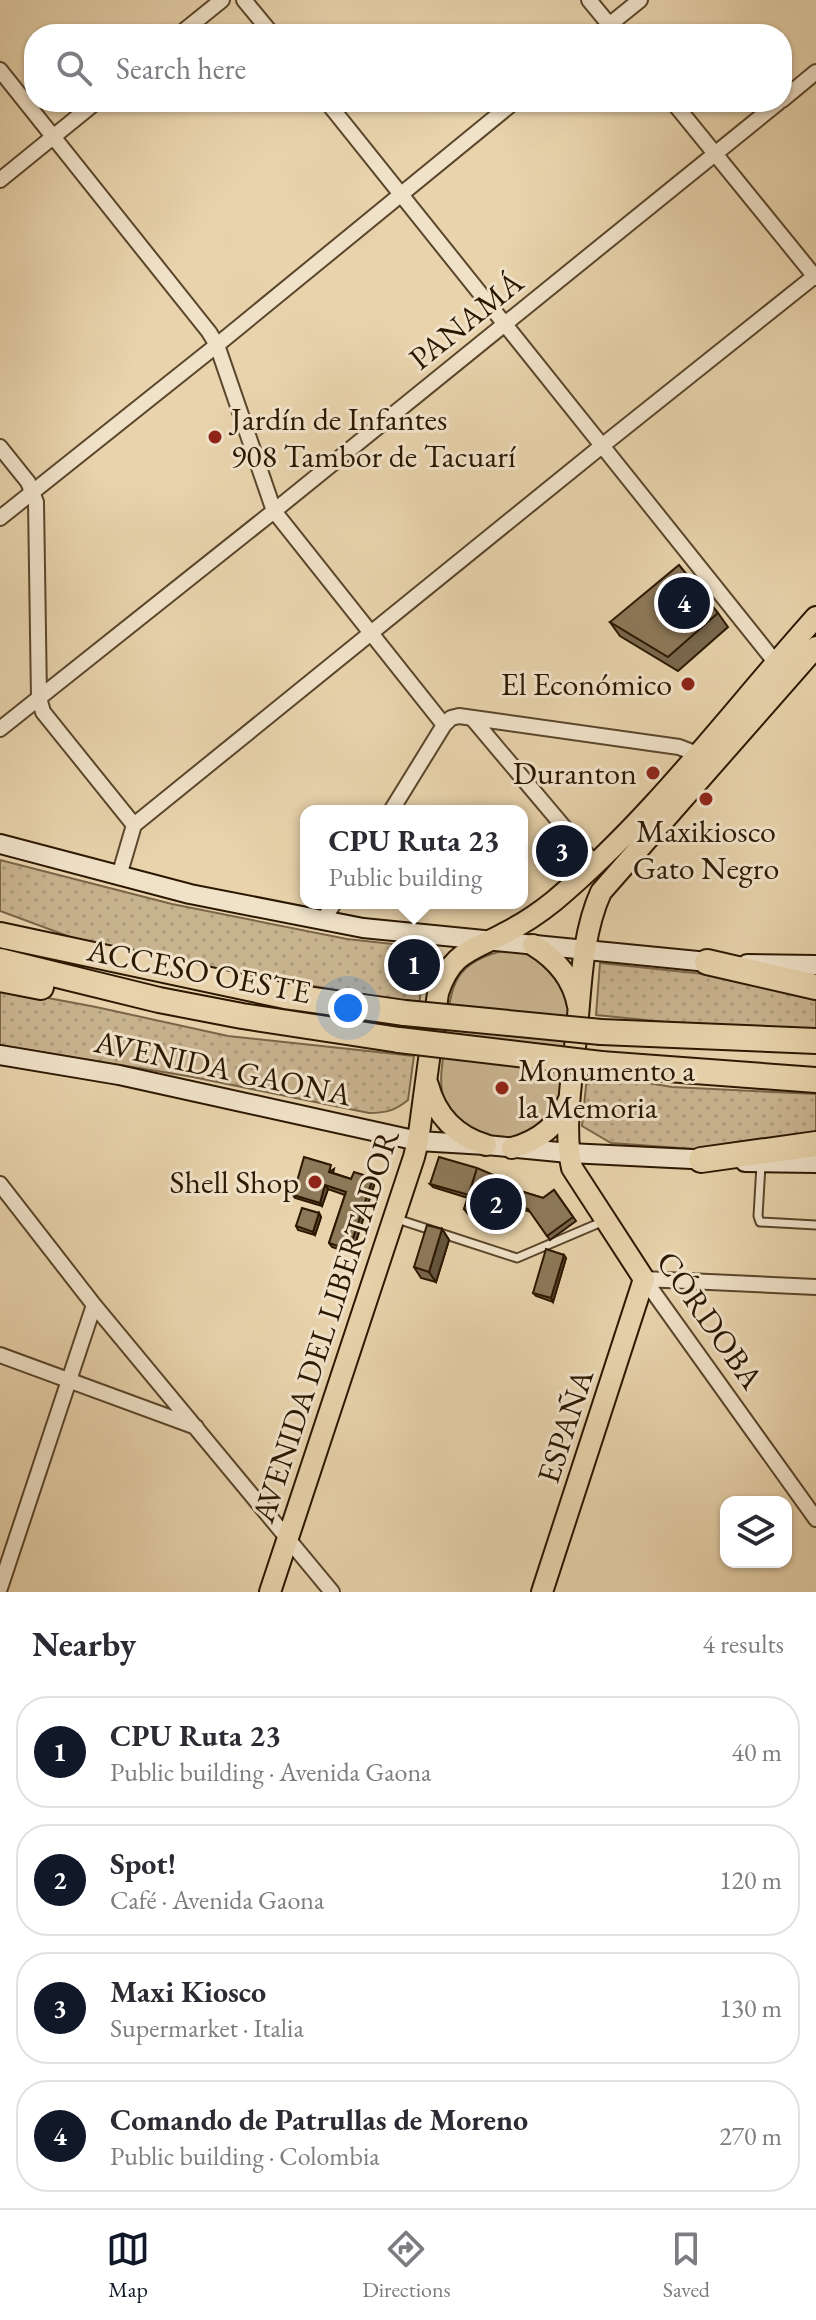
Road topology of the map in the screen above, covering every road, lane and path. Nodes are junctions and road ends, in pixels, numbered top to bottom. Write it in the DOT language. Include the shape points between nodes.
graph roads {
  1 [pos="222,0"];
  2 [pos="244,0"];
  3 [pos="589,0"];
  4 [pos="640,0"];
  5 [pos="192,24"];
  6 [pos="264,24"];
  7 [pos="604,24"];
  8 [pos="615,24"];
  9 [pos="0,70"];
  10 [pos="816,72"];
  11 [pos="792,91"];
  12 [pos="24,99"];
  13 [pos="34,112"];
  14 [pos="84,112"];
  15 [pos="335,112"];
  16 [pos="502,112"];
  17 [pos="681,112"];
  18 [pos="766,112"];
  19 [pos="54,136"];
  20 [pos="715,153"];
  21 [pos="0,180"];
  22 [pos="402,193"];
  23 [pos="816,277"];
  24 [pos="506,324"];
  25 [pos="217,345"];
  26 [pos="603,445"];
  27 [pos="0,447"];
  28 [pos="33,492"];
  29 [pos="274,511"];
  30 [pos="0,518"];
  31 [pos="816,617"];
  32 [pos="371,634"];
  33 [pos="816,647"];
  34 [pos="776,663"];
  35 [pos="39,698"];
  36 [pos="472,718"];
  37 [pos="444,725"];
  38 [pos="0,729"];
  39 [pos="697,754"];
  40 [pos="395,805"];
  41 [pos="134,825"];
  42 [pos="0,844"];
  43 [pos="595,864"];
  44 [pos="119,876"];
  45 [pos="300,907"];
  46 [pos="329,911"];
  47 [pos="0,922"];
  48 [pos="0,935"];
  49 [pos="490,941"];
  50 [pos="533,945"];
  51 [pos="586,949"];
  52 [pos="112,960"];
  53 [pos="0,961"];
  54 [pos="707,962"];
  55 [pos="816,965"];
  56 [pos="0,979"];
  57 [pos="816,987"];
  58 [pos="159,1000"];
  59 [pos="579,1014"];
  60 [pos="816,1041"];
  61 [pos="0,1055"];
  62 [pos="427,1077"];
  63 [pos="816,1080"];
  64 [pos="571,1095"];
  65 [pos="418,1141"];
  66 [pos="816,1144"];
  67 [pos="486,1145"];
  68 [pos="512,1148"];
  69 [pos="569,1153"];
  70 [pos="701,1160"];
  71 [pos="761,1162"];
  72 [pos="816,1163"];
  73 [pos="0,1184"];
  74 [pos="394,1218"];
  75 [pos="606,1220"];
  76 [pos="816,1225"];
  77 [pos="644,1279"];
  78 [pos="816,1287"];
  79 [pos="94,1305"];
  80 [pos="0,1355"];
  81 [pos="70,1380"];
  82 [pos="196,1427"];
  83 [pos="815,1521"];
  84 [pos="288,1539"];
  85 [pos="0,1588"];
  86 [pos="270,1592"];
  87 [pos="332,1592"];
  88 [pos="542,1592"];
  1 -- 5 [label="street"];
  2 -- 6 [label="street"];
  3 -- 7 [label="street"];
  4 -- 8 [label="street"];
  9 -- 12 [label="street"];
  10 -- 11 [label="street, PANAMÁ"];
  13 -- 19 [label="street"];
  14 -- 19 [label="street"];
  15 -- 22 [label="street"];
  16 -- 22 [label="street"];
  17 -- 20 [label="street"];
  18 -- 20 [label="street, PANAMÁ"];
  19 -- 21 [label="street"];
  19 -- 25 [label="street"];
  20 -- 23 [label="street"];
  20 -- 24 [label="street, PANAMÁ"];
  22 -- 24 [label="street"];
  22 -- 25 [label="street"];
  23 -- 26 [label="street"];
  24 -- 26 [label="street"];
  24 -- 29 [label="street, PANAMÁ"];
  25 -- 28 [label="street"];
  25 -- 29 [label="street"];
  26 -- 32 [label="street"];
  26 -- 34 [label="street"];
  27 -- 28 [label="street"];
  28 -- 30 [label="street"];
  28 -- 35 [label="street"];
  29 -- 32 [label="street"];
  29 -- 35 [label="street, PANAMÁ"];
  31 -- 34 [label="main road, AVENIDA DEL LIBERTADOR"];
  32 -- 37 [label="street"];
  32 -- 41 [label="street"];
  33 -- 51 [label="main road" via="601,892"];
  34 -- 39 [label="main road, AVENIDA DEL LIBERTADOR"];
  35 -- 38 [label="street, PANAMÁ"];
  35 -- 41 [label="street" via="43,712"];
  36 -- 37 [label="street" via="451,718"];
  36 -- 39 [label="street" via="679,747"];
  36 -- 43 [label="street"];
  37 -- 40 [label="street"];
  39 -- 43 [label="main road, AVENIDA DEL LIBERTADOR"];
  41 -- 44 [label="street"];
  42 -- 44 [label="main road"];
  43 -- 49 [label="main road, AVENIDA DEL LIBERTADOR" via="534,917"];
  44 -- 45 [label="main road" via="190,894"];
  46 -- 49 [label="main road" via="363,928"];
  47 -- 52 [label="highway"];
  48 -- 52 [label="highway, ACCESO OESTE"];
  49 -- 50 [label="main road"];
  49 -- 62 [label="main road, AVENIDA DEL LIBERTADOR" via="472,947 443,979"];
  50 -- 51 [label="main road"];
  50 -- 59 [label="main road" via="565,973"];
  51 -- 54 [label="main road"];
  51 -- 59 [label="main road"];
  52 -- 60 [label="highway, ACCESO OESTE, bridge" via="285,996 405,1013 601,1032"];
  53 -- 58 [label="highway, ACCESO OESTE"];
  54 -- 55 [label="main road"];
  54 -- 57 [label="highway"];
  56 -- 58 [label="highway"];
  58 -- 63 [label="highway, ACCESO OESTE, bridge" via="399,1040 601,1064"];
  59 -- 64 [label="main road"];
  61 -- 65 [label="main road, AVENIDA GAONA" via="119,1075"];
  62 -- 65 [label="main road, AVENIDA DEL LIBERTADOR"];
  62 -- 67 [label="main road" via="442,1116 466,1137"];
  64 -- 68 [label="main road" via="549,1130"];
  64 -- 69 [label="main road"];
  65 -- 67 [label="main road, AVENIDA GAONA"];
  65 -- 74 [label="main road, AVENIDA DEL LIBERTADOR"];
  66 -- 70 [label="highway"];
  67 -- 68 [label="main road, AVENIDA GAONA"];
  68 -- 69 [label="main road, AVENIDA GAONA"];
  69 -- 70 [label="main road, AVENIDA GAONA"];
  69 -- 75 [label="main road, CÓRDOBA" via="572,1168"];
  70 -- 71 [label="main road, AVENIDA GAONA"];
  71 -- 72 [label="main road, AVENIDA GAONA"];
  71 -- 76 [label="lane" via="760,1222"];
  73 -- 79 [label="street"];
  74 -- 75 [label="lane" via="517,1258"];
  74 -- 84 [label="main road, AVENIDA DEL LIBERTADOR"];
  75 -- 77 [label="main road, CÓRDOBA"];
  77 -- 78 [label="street"];
  77 -- 83 [label="street, CÓRDOBA"];
  77 -- 88 [label="main road, ESPAÑA"];
  79 -- 81 [label="street"];
  79 -- 82 [label="street"];
  80 -- 81 [label="street"];
  81 -- 82 [label="street"];
  81 -- 85 [label="street"];
  82 -- 84 [label="street"];
  84 -- 86 [label="main road, AVENIDA DEL LIBERTADOR"];
  84 -- 87 [label="street"];
}
